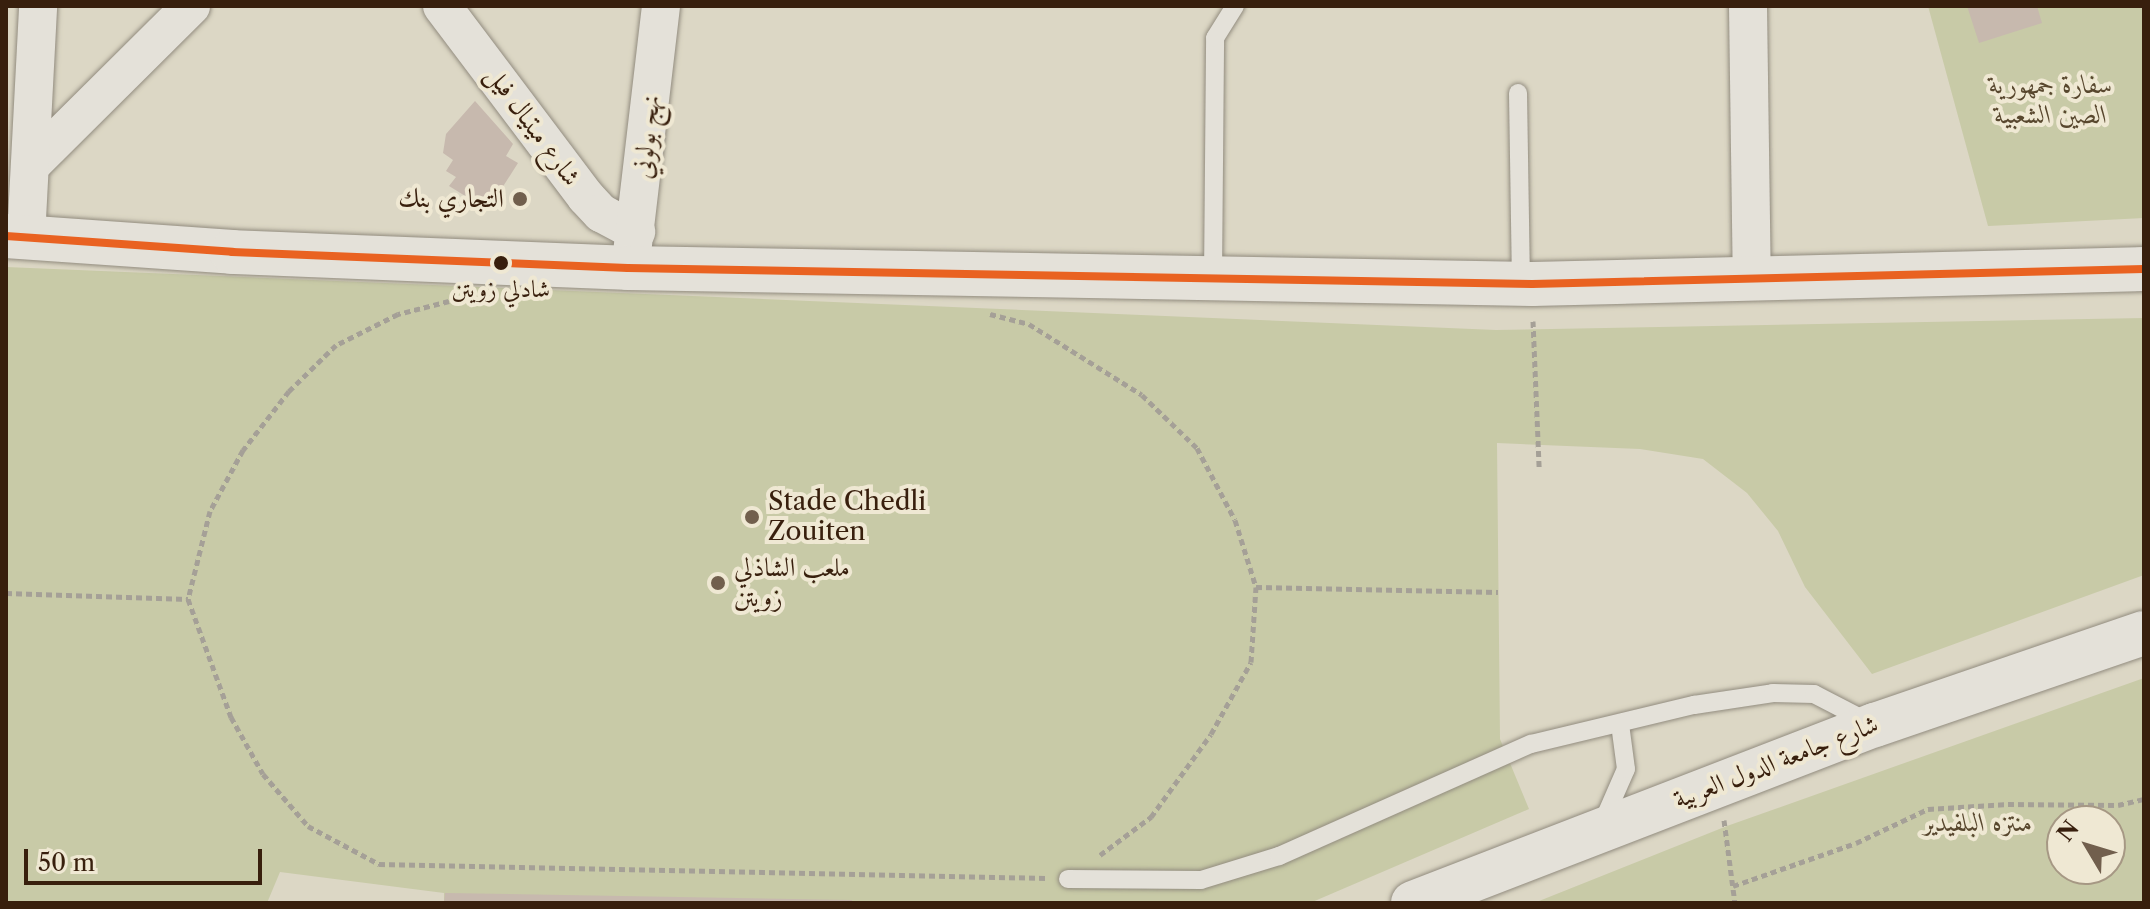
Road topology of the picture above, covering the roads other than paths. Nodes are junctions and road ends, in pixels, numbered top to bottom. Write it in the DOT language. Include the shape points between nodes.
graph roads {
  1 [pos="38,6"];
  2 [pos="191,6"];
  3 [pos="442,6"];
  4 [pos="661,6"];
  5 [pos="1235,6"];
  6 [pos="1748,6"];
  7 [pos="1518,93"];
  8 [pos="30,166"];
  9 [pos="16,237"];
  10 [pos="632,250"];
  11 [pos="2144,269"];
  12 [pos="1213,278"];
  13 [pos="1752,278"];
  14 [pos="1521,283"];
  15 [pos="2144,633"];
  16 [pos="1620,724"];
  17 [pos="1875,725"];
  18 [pos="1599,829"];
  19 [pos="1068,879"];
  20 [pos="1413,903"];
  1 -- 8 [label="street"];
  2 -- 8 [label="street"];
  3 -- 10 [label="street, شارع ميتيال فيل"];
  4 -- 10 [label="street, نهج بولوني"];
  5 -- 12 [label="lane" via="1215,38"];
  6 -- 13 [label="street"];
  7 -- 14 [label="lane"];
  8 -- 9 [label="street"];
  9 -- 10 [label="main road" via="232,252"];
  10 -- 12 [label="main road"];
  11 -- 13 [label="main road"];
  12 -- 14 [label="main road"];
  13 -- 14 [label="main road"];
  15 -- 17 [label="main road, شارع جامعة الدول العربية"];
  16 -- 17 [label="lane" via="1773,693 1814,694"];
  16 -- 18 [label="lane" via="1626,769"];
  16 -- 19 [label="lane" via="1531,744 1279,856 1201,880"];
  17 -- 18 [label="main road, شارع جامعة الدول العربية"];
  18 -- 20 [label="main road, شارع جامعة الدول العربية"];
}
